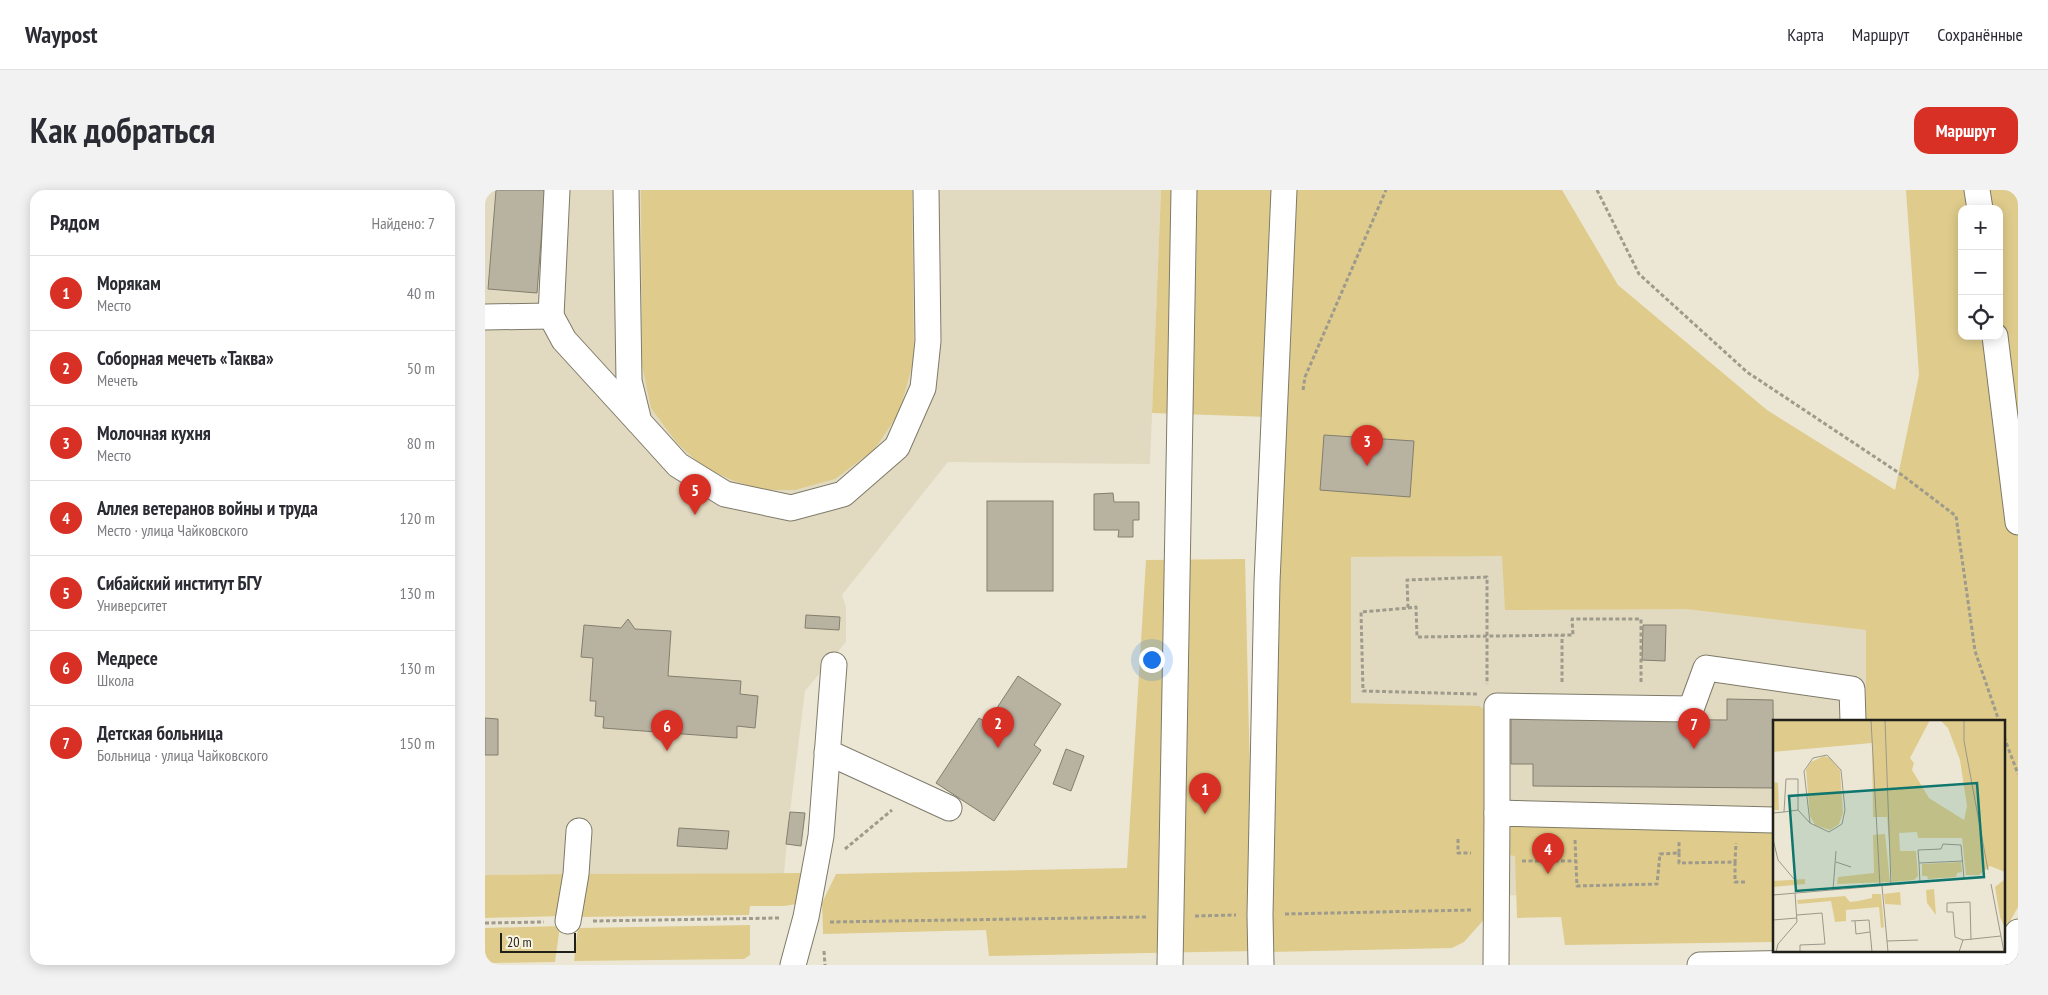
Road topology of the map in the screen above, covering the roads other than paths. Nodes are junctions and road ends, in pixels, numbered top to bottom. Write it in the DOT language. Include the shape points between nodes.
graph roads {
  1 [pos="557,190"];
  2 [pos="626,190"];
  3 [pos="926,190"];
  4 [pos="1184,190"];
  5 [pos="1284,190"];
  6 [pos="1977,190"];
  7 [pos="1979,205"];
  8 [pos="551,316"];
  9 [pos="485,317"];
  10 [pos="1995,340"];
  11 [pos="639,422"];
  12 [pos="2018,522"];
  13 [pos="834,665"];
  14 [pos="1853,720"];
  15 [pos="827,752"];
  16 [pos="949,808"];
  17 [pos="1497,812"];
  18 [pos="1773,820"];
  19 [pos="579,831"];
  20 [pos="568,922"];
  21 [pos="2018,932"];
  22 [pos="1854,956"];
  23 [pos="2010,963"];
  24 [pos="793,965"];
  25 [pos="1169,965"];
  26 [pos="1261,965"];
  27 [pos="1496,965"];
  28 [pos="1699,965"];
  1 -- 8 [label="street"];
  2 -- 11 [label="street" via="629,381"];
  3 -- 11 [label="street" via="928,341 923,388 897,448 843,494 791,508 725,494 678,465"];
  4 -- 25 [label="street"];
  5 -- 26 [label="street" via="1267,582"];
  6 -- 7 [label="street"];
  8 -- 9 [label="street"];
  8 -- 11 [label="street" via="564,340"];
  10 -- 12 [label="street"];
  13 -- 15 [label="street"];
  14 -- 17 [label="street" via="1852,689 1707,668 1691,709 1561,707 1492,700"];
  15 -- 16 [label="street"];
  15 -- 24 [label="street" via="815,874"];
  17 -- 18 [label="street"];
  17 -- 27 [label="street"];
  19 -- 20 [label="street"];
  21 -- 23 [label="street"];
  22 -- 23 [label="street"];
  22 -- 28 [label="street"];
}
